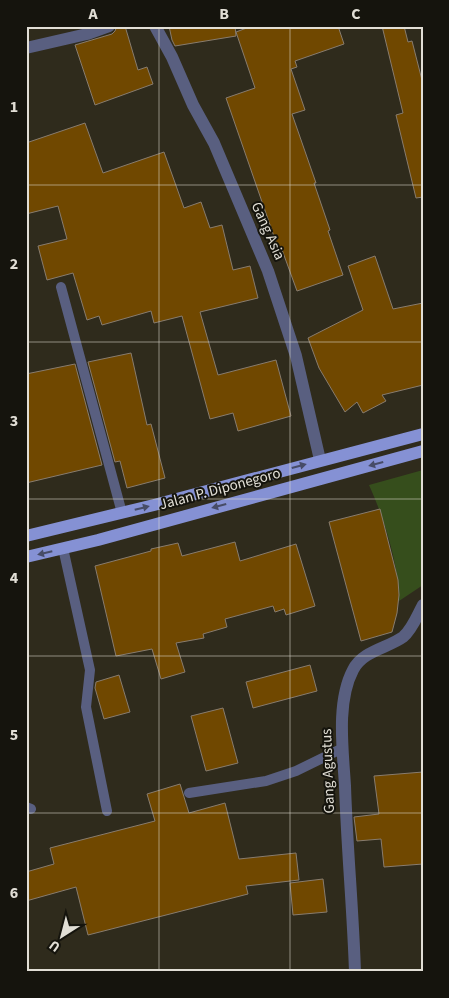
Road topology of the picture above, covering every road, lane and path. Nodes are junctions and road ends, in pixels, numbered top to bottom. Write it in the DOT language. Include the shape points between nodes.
graph roads {
  1 [pos="109,26"];
  2 [pos="155,26"];
  3 [pos="26,48"];
  4 [pos="61,287"];
  5 [pos="423,434"];
  6 [pos="423,452"];
  7 [pos="320,460"];
  8 [pos="122,513"];
  9 [pos="26,536"];
  10 [pos="63,548"];
  11 [pos="26,557"];
  12 [pos="423,605"];
  13 [pos="343,748"];
  14 [pos="190,793"];
  15 [pos="107,811"];
  16 [pos="355,972"];
  1 -- 3 [label="street"];
  2 -- 7 [label="street, Gang Asia" via="214,143 268,271 296,356"];
  4 -- 8 [label="lane"];
  5 -- 7 [label="main road, Jalan P. Diponegoro"];
  6 -- 10 [label="main road, Jalan P. Diponegoro, one-way"];
  8 -- 7 [label="main road, Jalan P. Diponegoro, one-way"];
  8 -- 9 [label="main road, Jalan P. Diponegoro"];
  10 -- 11 [label="main road, Jalan P. Diponegoro, one-way"];
  10 -- 15 [label="lane" via="90,670 86,707"];
  12 -- 13 [label="street, Gang Agustus" via="404,636 376,650 354,667 344,698"];
  13 -- 14 [label="lane" via="296,771 266,781"];
  13 -- 16 [label="street, Gang Agustus"];
}
